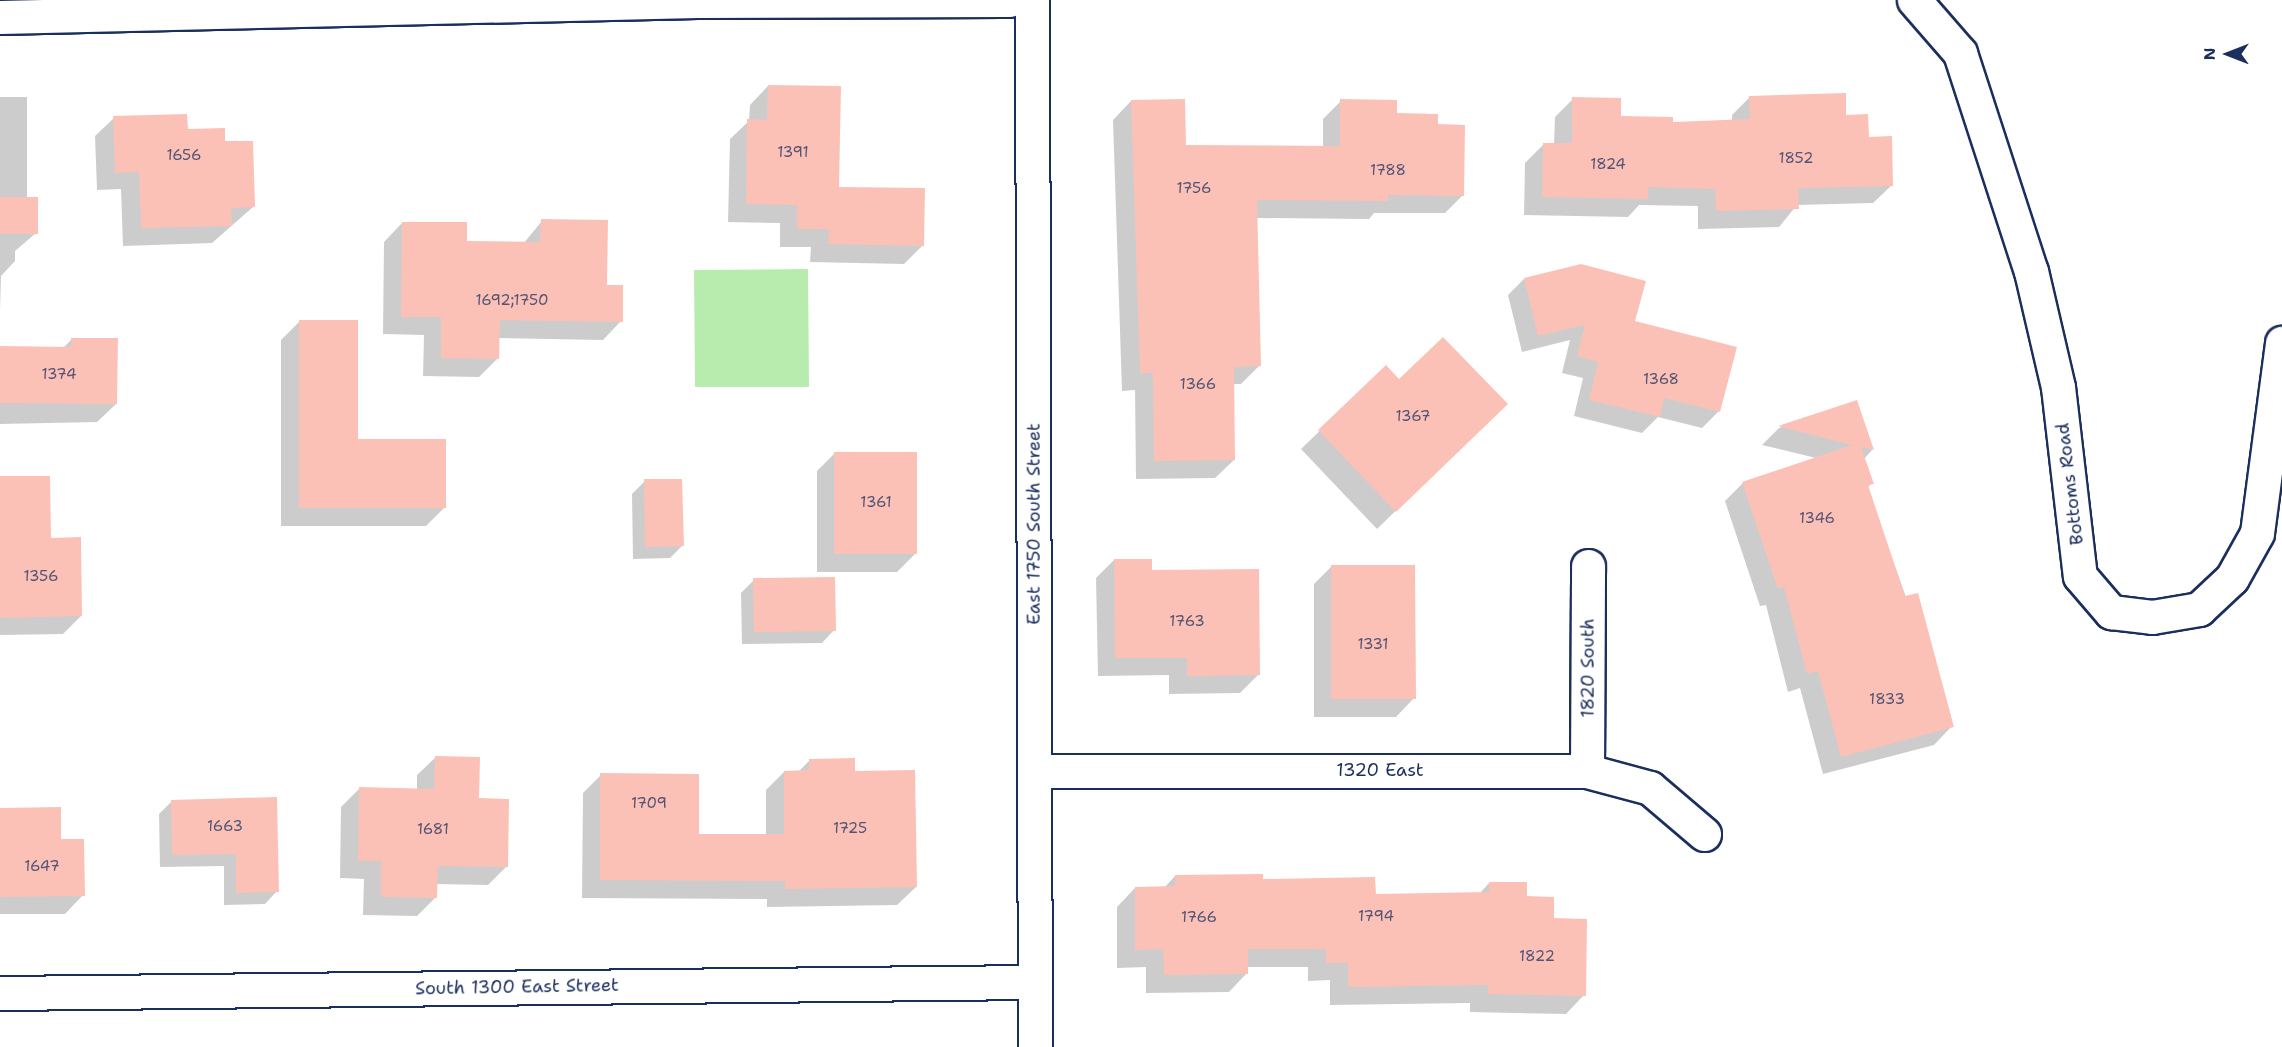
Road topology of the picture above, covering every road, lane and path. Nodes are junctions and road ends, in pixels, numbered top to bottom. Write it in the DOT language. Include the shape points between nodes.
graph roads {
  1 [pos="977,0"];
  2 [pos="1010,0"];
  3 [pos="1032,0"];
  4 [pos="1914,0"];
  5 [pos="697,1"];
  6 [pos="92,7"];
  7 [pos="0,17"];
  8 [pos="2282,343"];
  9 [pos="1588,566"];
  10 [pos="1036,771"];
  11 [pos="1587,771"];
  12 [pos="1704,834"];
  13 [pos="1034,982"];
  14 [pos="0,993"];
  15 [pos="1035,1047"];
  1 -- 2 [label="street"];
  1 -- 5 [label="street"];
  3 -- 10 [label="street, East 1750 South Street"];
  4 -- 8 [label="street, Bottoms Road" via="1960,53 2031,271 2058,387 2080,576 2111,612 2152,617 2199,609 2232,578 2258,533"];
  5 -- 6 [label="street"];
  6 -- 7 [label="street"];
  9 -- 11 [label="street, 1820 South"];
  10 -- 11 [label="street, 1320 East"];
  10 -- 13 [label="street, East 1750 South Street"];
  11 -- 12 [label="street, 1320 East" via="1650,788"];
  13 -- 14 [label="street, South 1300 East Street"];
  13 -- 15 [label="street, East 1750 South Street"];
}
